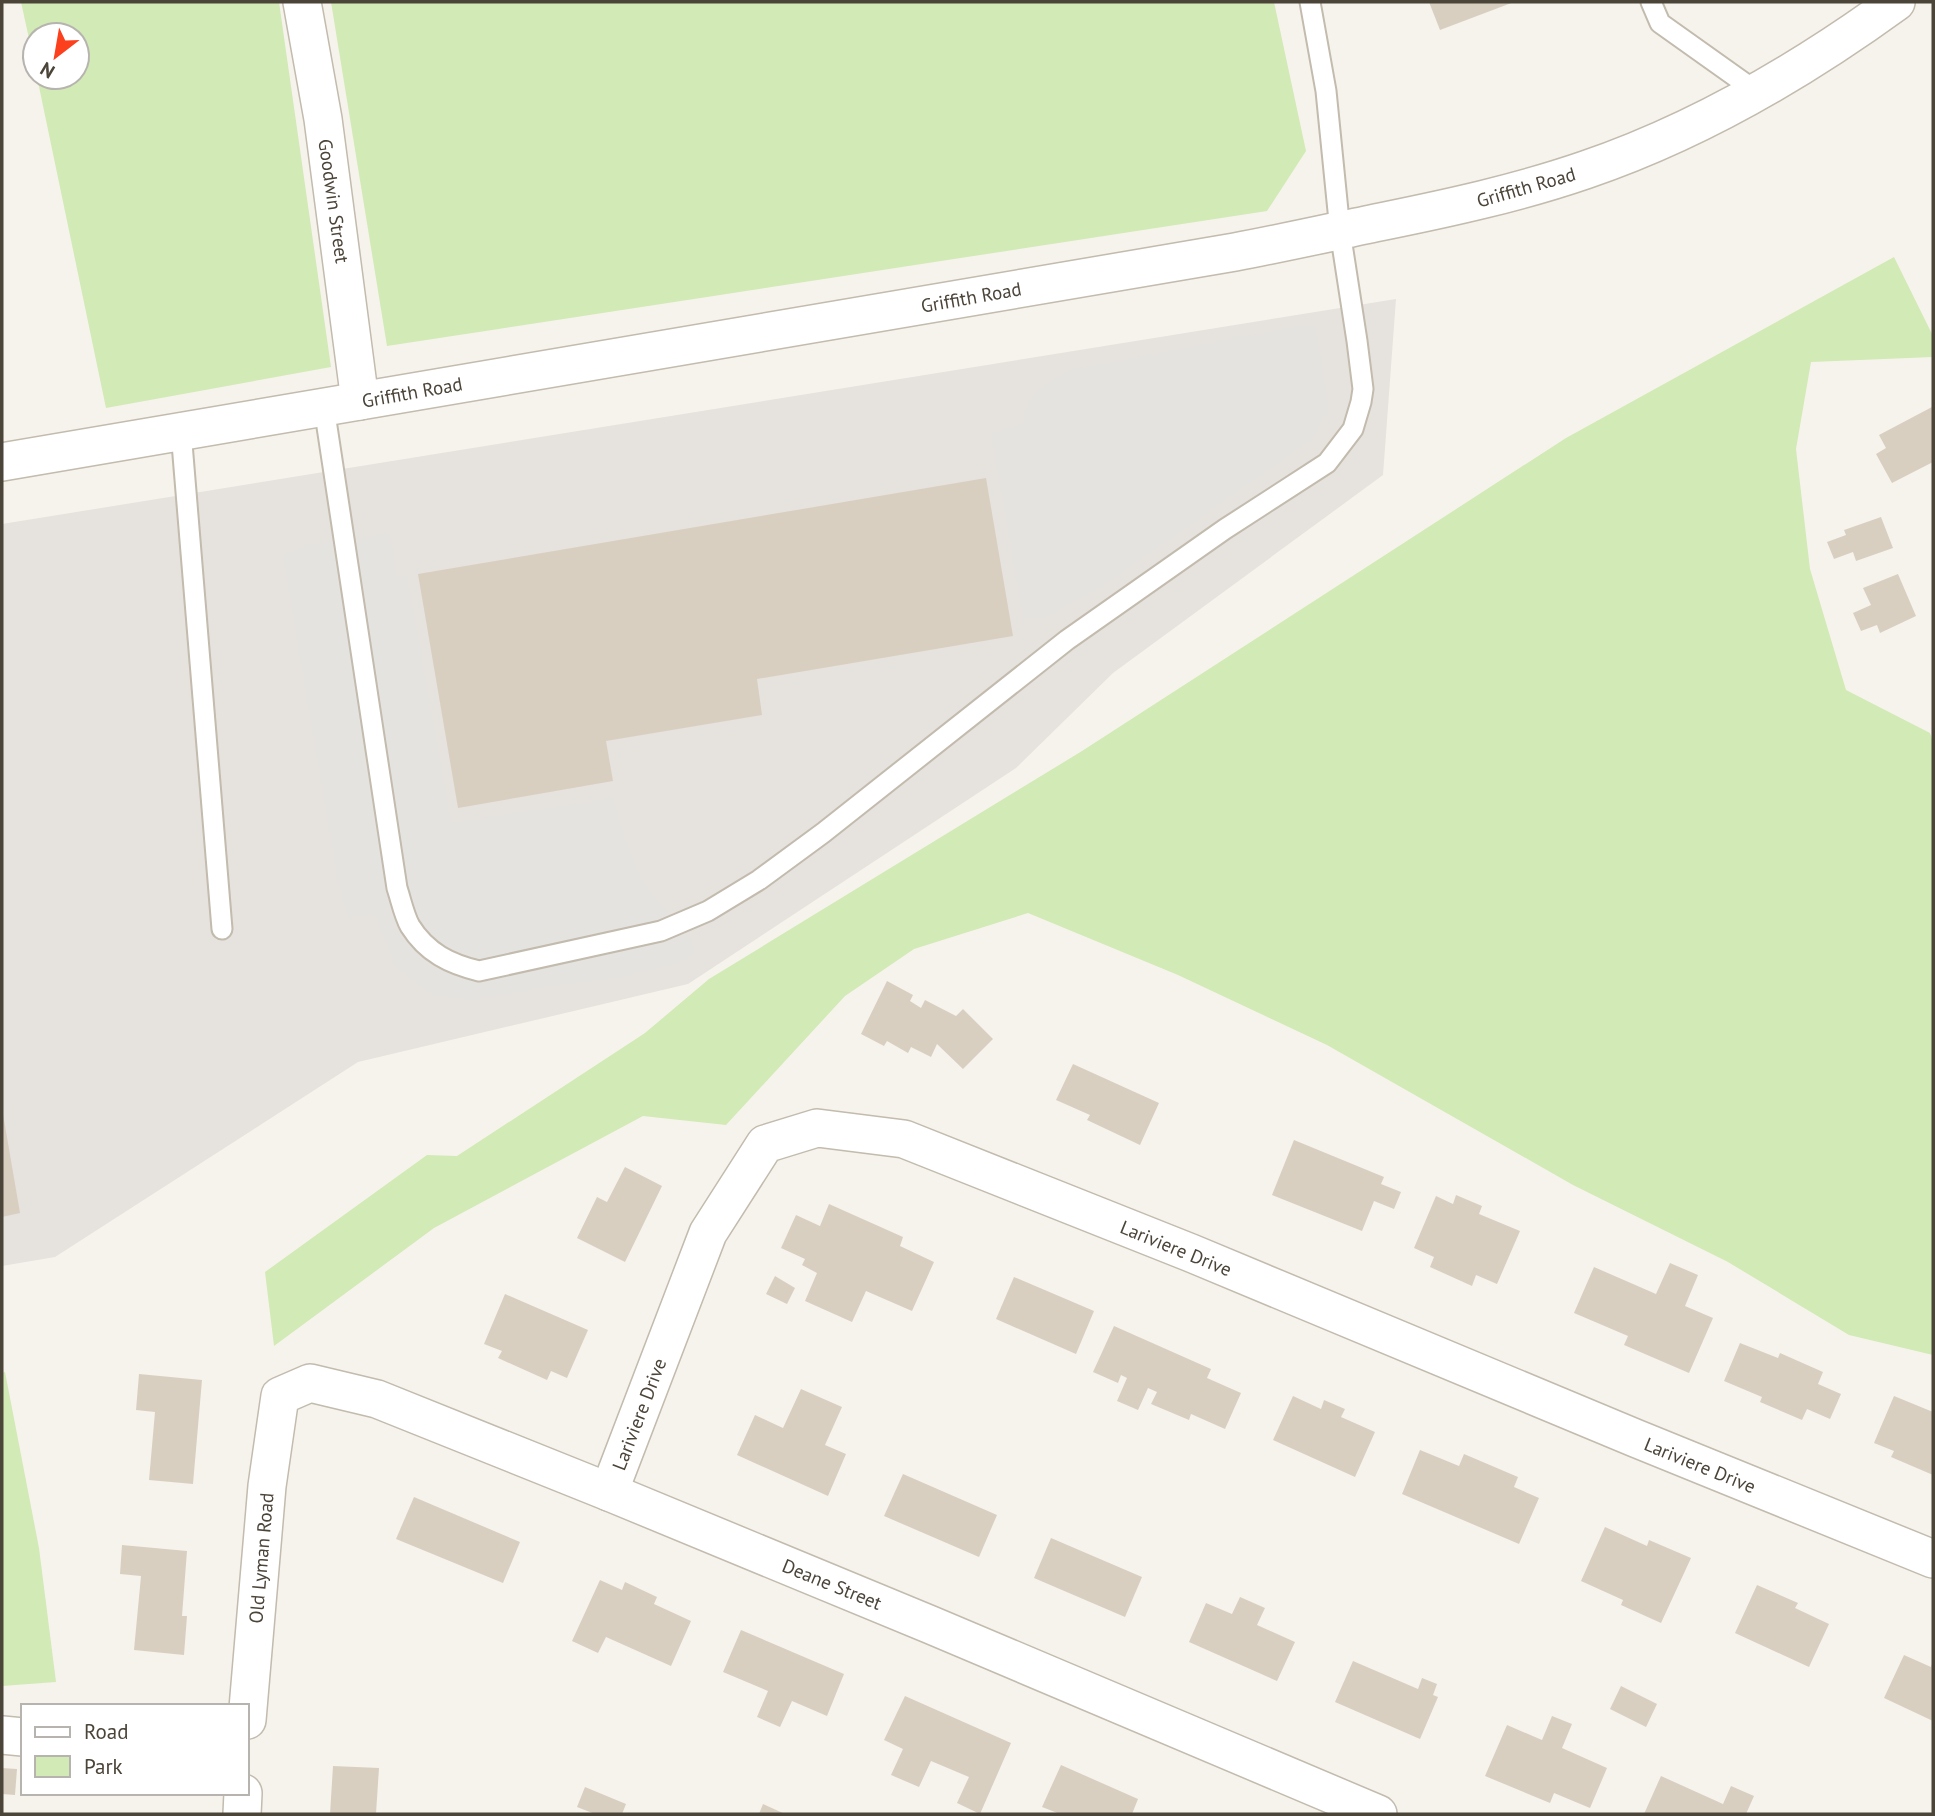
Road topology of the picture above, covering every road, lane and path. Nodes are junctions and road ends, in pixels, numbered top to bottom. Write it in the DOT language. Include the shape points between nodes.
graph roads {
  1 [pos="302,2"];
  2 [pos="1310,2"];
  3 [pos="1651,2"];
  4 [pos="1896,2"];
  5 [pos="1757,92"];
  6 [pos="1340,231"];
  7 [pos="360,401"];
  8 [pos="324,407"];
  9 [pos="181,431"];
  10 [pos="2,462"];
  11 [pos="222,929"];
  12 [pos="280,1396"];
  13 [pos="609,1492"];
  14 [pos="1933,1559"];
  15 [pos="248,1708"];
  16 [pos="2,1735"];
  17 [pos="21,1737"];
  18 [pos="243,1795"];
  19 [pos="242,1814"];
  20 [pos="1378,1814"];
  1 -- 7 [label="street, Goodwin Street" via="323,119"];
  2 -- 6 [label="lane" via="1326,91"];
  3 -- 5 [label="lane" via="1660,23"];
  4 -- 5 [label="street, Griffith Road"];
  5 -- 6 [label="street, Griffith Road" via="1586,170 1502,195"];
  6 -- 7 [label="street, Griffith Road"];
  6 -- 8 [label="lane" via="1363,389 1353,429 1327,463 1077,633 823,833 708,911 661,931 479,971 454,964 426,946 410,925 397,888"];
  7 -- 8 [label="street, Griffith Road"];
  8 -- 9 [label="street, Griffith Road"];
  9 -- 10 [label="street, Griffith Road"];
  9 -- 11 [label="lane"];
  12 -- 13 [label="street, Deane Street" via="310,1383 377,1399"];
  12 -- 15 [label="street, Old Lyman Road" via="267,1486"];
  13 -- 14 [label="street, Lariviere Drive" via="708,1233 765,1144 817,1128 904,1139"];
  13 -- 20 [label="street, Deane Street"];
  16 -- 17 [label="street"];
  18 -- 19 [label="street"];
}
